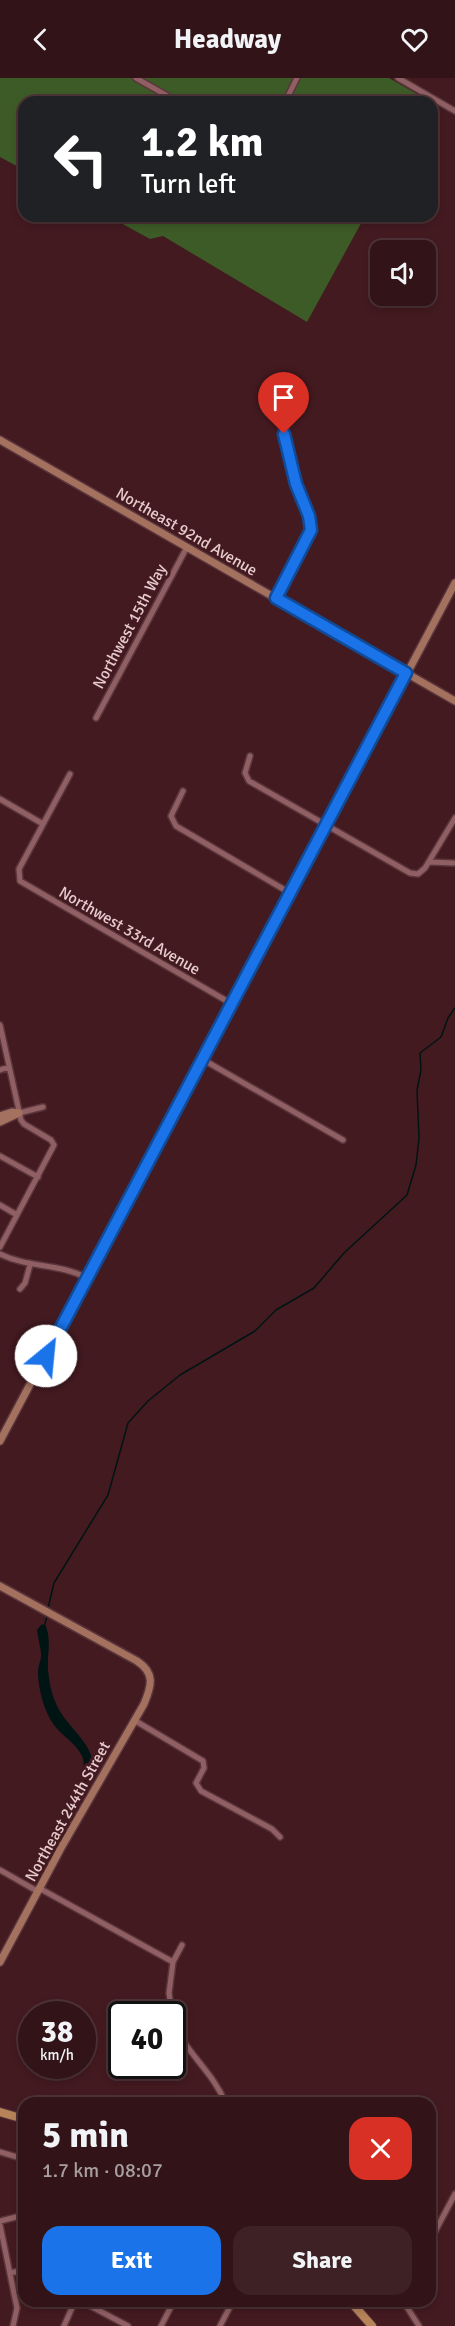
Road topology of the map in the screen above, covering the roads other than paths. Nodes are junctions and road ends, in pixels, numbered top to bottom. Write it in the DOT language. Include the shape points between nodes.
graph roads {
  1 [pos="136,78"];
  2 [pos="297,78"];
  3 [pos="398,78"];
  4 [pos="168,96"];
  5 [pos="288,96"];
  6 [pos="429,96"];
  7 [pos="438,101"];
  8 [pos="455,111"];
  9 [pos="281,420"];
  10 [pos="0,440"];
  11 [pos="187,547"];
  12 [pos="455,582"];
  13 [pos="276,598"];
  14 [pos="406,673"];
  15 [pos="455,701"];
  16 [pos="96,718"];
  17 [pos="250,756"];
  18 [pos="70,774"];
  19 [pos="183,791"];
  20 [pos="0,799"];
  21 [pos="454,820"];
  22 [pos="43,824"];
  23 [pos="326,824"];
  24 [pos="430,862"];
  25 [pos="453,863"];
  26 [pos="290,893"];
  27 [pos="232,1004"];
  28 [pos="0,1026"];
  29 [pos="202,1059"];
  30 [pos="9,1067"];
  31 [pos="0,1070"];
  32 [pos="43,1107"];
  33 [pos="20,1113"];
  34 [pos="0,1116"];
  35 [pos="0,1122"];
  36 [pos="344,1140"];
  37 [pos="0,1156"];
  38 [pos="38,1177"];
  39 [pos="0,1205"];
  40 [pos="17,1215"];
  41 [pos="0,1247"];
  42 [pos="0,1254"];
  43 [pos="30,1265"];
  44 [pos="87,1278"];
  45 [pos="20,1289"];
  46 [pos="0,1442"];
  47 [pos="0,1586"];
  48 [pos="134,1720"];
  49 [pos="280,1837"];
  50 [pos="0,1870"];
  51 [pos="38,1889"];
  52 [pos="182,1945"];
  53 [pos="0,1962"];
  54 [pos="173,1962"];
  55 [pos="170,2001"];
  56 [pos="186,2045"];
  57 [pos="223,2097"];
  58 [pos="0,2112"];
  59 [pos="18,2118"];
  60 [pos="0,2152"];
  61 [pos="18,2157"];
  62 [pos="455,2194"];
  63 [pos="18,2217"];
  64 [pos="0,2223"];
  65 [pos="436,2230"];
  66 [pos="18,2271"];
  67 [pos="10,2273"];
  68 [pos="72,2307"];
  69 [pos="92,2307"];
  70 [pos="171,2307"];
  71 [pos="230,2307"];
  72 [pos="355,2307"];
  73 [pos="408,2307"];
  74 [pos="14,2326"];
  75 [pos="64,2326"];
  76 [pos="128,2326"];
  77 [pos="161,2326"];
  78 [pos="220,2326"];
  79 [pos="372,2326"];
  80 [pos="419,2326"];
  1 -- 4 [label="street"];
  2 -- 5 [label="street"];
  3 -- 6 [label="street"];
  7 -- 8 [label="street"];
  9 -- 13 [label="street" via="292,472 311,530"];
  10 -- 11 [label="street, Northeast 92nd Avenue"];
  11 -- 13 [label="street, Northeast 92nd Avenue"];
  11 -- 16 [label="street, Northwest 15th Way"];
  12 -- 14 [label="street"];
  13 -- 14 [label="street, Northeast 92nd Avenue"];
  14 -- 15 [label="street, Northeast 92nd Avenue"];
  14 -- 23 [label="street"];
  17 -- 23 [label="street" via="245,773 249,781"];
  18 -- 22 [label="street"];
  19 -- 26 [label="street" via="171,816 176,826"];
  20 -- 22 [label="street"];
  21 -- 24 [label="street"];
  22 -- 27 [label="street, Northwest 33rd Avenue" via="19,869 18,877 23,884"];
  23 -- 24 [label="street" via="410,873 419,873"];
  23 -- 26 [label="street"];
  24 -- 25 [label="street"];
  26 -- 27 [label="street"];
  27 -- 29 [label="street"];
  28 -- 30 [label="street"];
  29 -- 36 [label="street"];
  29 -- 44 [label="street"];
  30 -- 31 [label="street"];
  30 -- 33 [label="street"];
  32 -- 33 [label="street"];
  33 -- 34 [label="street"];
  33 -- 35 [label="street"];
  33 -- 38 [label="street" via="24,1124 54,1143"];
  37 -- 38 [label="street"];
  38 -- 40 [label="street"];
  39 -- 40 [label="street"];
  40 -- 41 [label="street"];
  42 -- 43 [label="street"];
  43 -- 44 [label="street" via="65,1269"];
  43 -- 45 [label="street"];
  44 -- 46 [label="street"];
  47 -- 48 [label="street, Northeast 244th Street" via="136,1661 149,1672 151,1687"];
  48 -- 49 [label="street" via="203,1761 204,1768 196,1783 201,1791"];
  48 -- 51 [label="street, Northeast 244th Street"];
  50 -- 51 [label="street"];
  51 -- 53 [label="street, Northeast 244th Street"];
  51 -- 54 [label="street"];
  52 -- 54 [label="street"];
  54 -- 55 [label="street"];
  56 -- 57 [label="street"];
  58 -- 59 [label="main road"];
  60 -- 61 [label="street"];
  62 -- 65 [label="street"];
  63 -- 64 [label="street"];
  64 -- 67 [label="street"];
  66 -- 67 [label="street"];
  67 -- 74 [label="street" via="17,2308"];
  68 -- 75 [label="street"];
  69 -- 76 [label="street"];
  70 -- 77 [label="street"];
  71 -- 78 [label="street"];
  72 -- 79 [label="main road"];
  73 -- 80 [label="street"];
}
